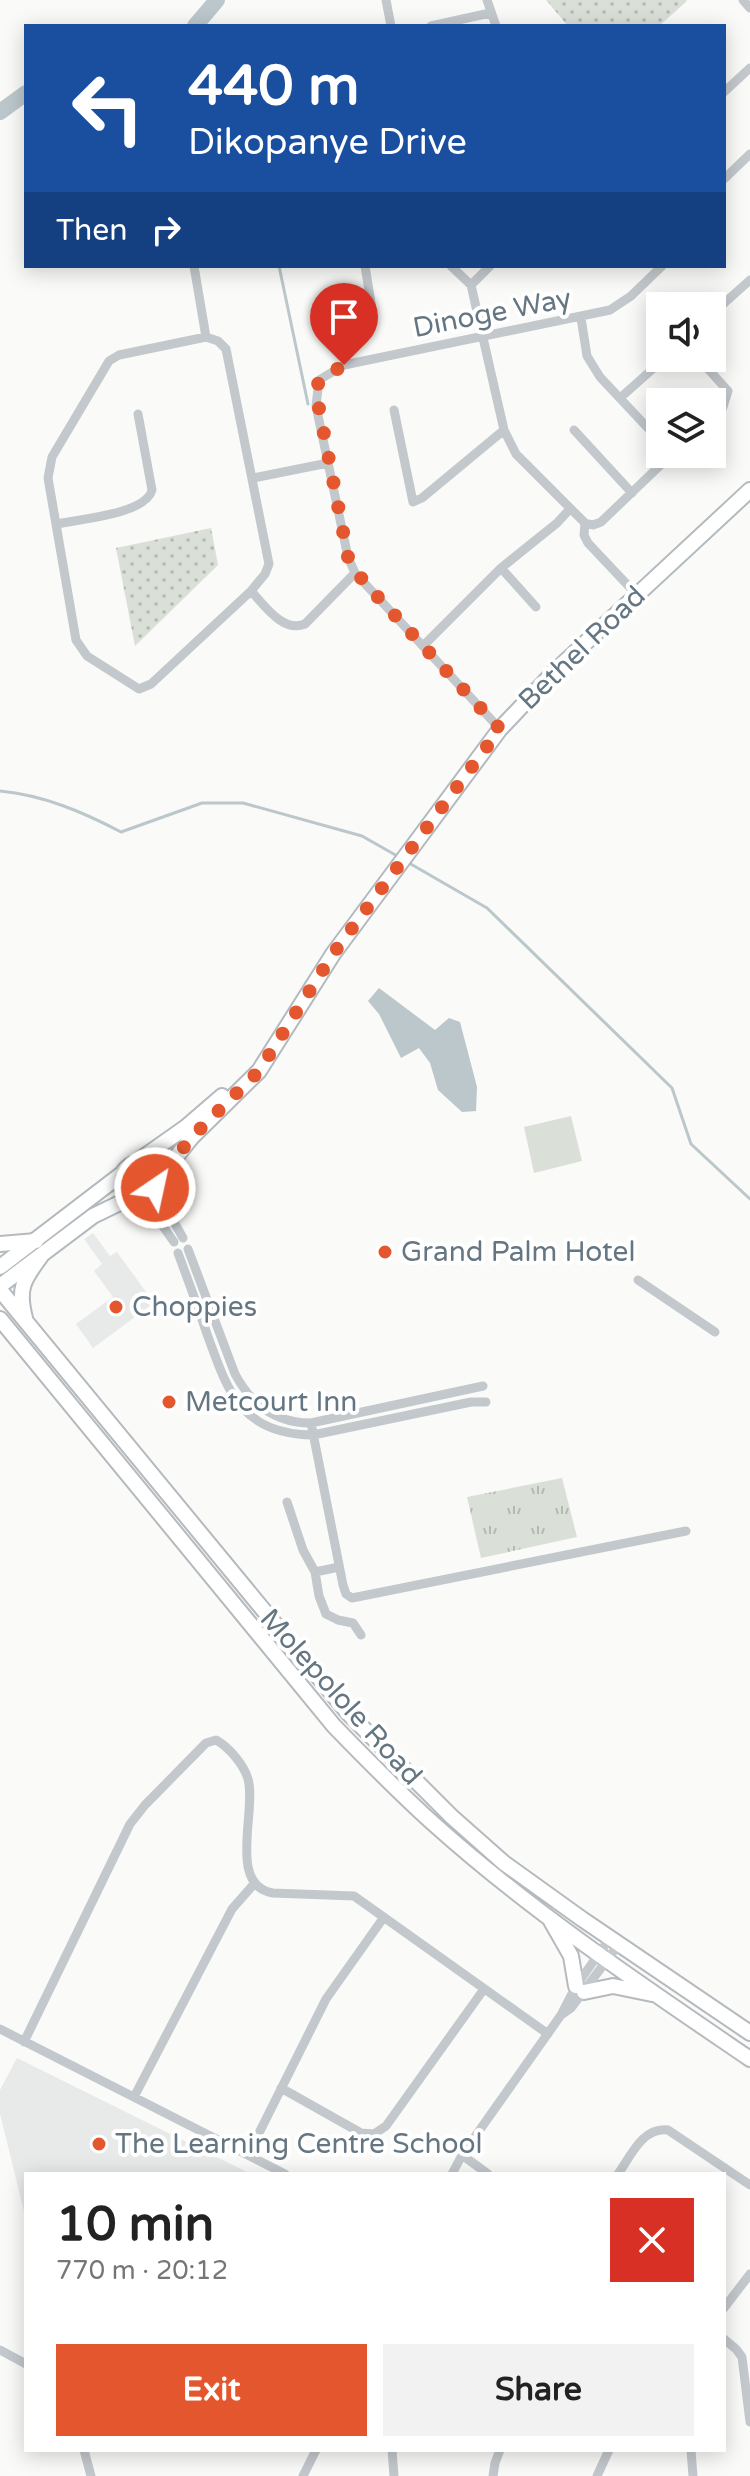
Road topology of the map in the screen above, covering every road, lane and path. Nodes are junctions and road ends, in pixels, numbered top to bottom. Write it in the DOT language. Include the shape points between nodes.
graph roads {
  1 [pos="386,0"];
  2 [pos="487,0"];
  3 [pos="743,0"];
  4 [pos="750,8"];
  5 [pos="490,13"];
  6 [pos="391,24"];
  7 [pos="440,24"];
  8 [pos="495,24"];
  9 [pos="750,68"];
  10 [pos="726,90"];
  11 [pos="750,154"];
  12 [pos="726,177"];
  13 [pos="194,268"];
  14 [pos="365,268"];
  15 [pos="453,268"];
  16 [pos="488,268"];
  17 [pos="660,268"];
  18 [pos="750,280"];
  19 [pos="471,285"];
  20 [pos="726,301"];
  21 [pos="372,309"];
  22 [pos="581,318"];
  23 [pos="484,336"];
  24 [pos="206,337"];
  25 [pos="649,372"];
  26 [pos="711,372"];
  27 [pos="725,388"];
  28 [pos="620,398"];
  29 [pos="394,410"];
  30 [pos="138,414"];
  31 [pos="646,426"];
  32 [pos="504,430"];
  33 [pos="574,430"];
  34 [pos="328,463"];
  35 [pos="658,468"];
  36 [pos="253,478"];
  37 [pos="750,490"];
  38 [pos="632,493"];
  39 [pos="569,510"];
  40 [pos="585,523"];
  41 [pos="57,524"];
  42 [pos="501,568"];
  43 [pos="355,573"];
  44 [pos="251,591"];
  45 [pos="637,595"];
  46 [pos="536,607"];
  47 [pos="423,646"];
  48 [pos="500,729"];
  49 [pos="268,1057"];
  50 [pos="135,1163"];
  51 [pos="123,1173"];
  52 [pos="156,1185"];
  53 [pos="137,1198"];
  54 [pos="84,1203"];
  55 [pos="93,1216"];
  56 [pos="45,1240"];
  57 [pos="0,1244"];
  58 [pos="41,1256"];
  59 [pos="0,1267"];
  60 [pos="638,1280"];
  61 [pos="0,1288"];
  62 [pos="0,1319"];
  63 [pos="27,1323"];
  64 [pos="715,1332"];
  65 [pos="483,1386"];
  66 [pos="486,1402"];
  67 [pos="311,1423"];
  68 [pos="313,1435"];
  69 [pos="287,1502"];
  70 [pos="686,1531"];
  71 [pos="339,1567"];
  72 [pos="315,1572"];
  73 [pos="361,1635"];
  74 [pos="254,1884"];
  75 [pos="384,1917"];
  76 [pos="549,1917"];
  77 [pos="615,1941"];
  78 [pos="604,1957"];
  79 [pos="484,1989"];
  80 [pos="580,1989"];
  81 [pos="656,1995"];
  82 [pos="0,2029"];
  83 [pos="750,2033"];
  84 [pos="548,2034"];
  85 [pos="24,2042"];
  86 [pos="750,2059"];
  87 [pos="281,2088"];
  88 [pos="134,2097"];
  89 [pos="248,2155"];
  90 [pos="462,2155"];
  91 [pos="281,2172"];
  92 [pos="453,2172"];
  93 [pos="485,2172"];
  94 [pos="619,2172"];
  95 [pos="750,2185"];
  96 [pos="750,2274"];
  97 [pos="726,2305"];
  98 [pos="726,2341"];
  99 [pos="0,2350"];
  100 [pos="24,2363"];
  101 [pos="750,2422"];
  102 [pos="85,2452"];
  103 [pos="315,2452"];
  104 [pos="392,2452"];
  105 [pos="499,2452"];
  106 [pos="608,2452"];
  107 [pos="691,2452"];
  108 [pos="91,2476"];
  109 [pos="303,2476"];
  110 [pos="394,2476"];
  111 [pos="493,2476"];
  112 [pos="597,2476"];
  113 [pos="693,2476"];
  1 -- 6 [label="street"];
  2 -- 5 [label="street"];
  3 -- 4 [label="street"];
  5 -- 7 [label="street"];
  5 -- 8 [label="street"];
  9 -- 10 [label="street"];
  11 -- 12 [label="street"];
  13 -- 24 [label="street"];
  14 -- 21 [label="street"];
  15 -- 19 [label="street"];
  16 -- 19 [label="street"];
  17 -- 22 [label="street, Dinoge Way" via="620,306"];
  18 -- 20 [label="street"];
  19 -- 23 [label="street"];
  22 -- 23 [label="street, Dinoge Way"];
  22 -- 28 [label="street" via="587,356"];
  23 -- 32 [label="street"];
  23 -- 34 [label="street, Dinoge Way" via="344,365 319,380 316,406"];
  24 -- 36 [label="street" via="226,349"];
  24 -- 41 [label="street" via="119,355 102,368 52,457 48,478"];
  25 -- 28 [label="street"];
  26 -- 27 [label="street"];
  28 -- 31 [label="street"];
  29 -- 32 [label="street" via="413,502"];
  30 -- 41 [label="street" via="151,497 136,507"];
  32 -- 39 [label="street" via="516,454"];
  33 -- 38 [label="street"];
  34 -- 36 [label="street"];
  34 -- 43 [label="street"];
  35 -- 38 [label="street"];
  36 -- 44 [label="street" via="269,564"];
  37 -- 45 [label="main road, Bethel Road"];
  38 -- 40 [label="street" via="601,522"];
  39 -- 40 [label="street"];
  39 -- 42 [label="street"];
  40 -- 45 [label="street" via="588,543"];
  41 -- 44 [label="street" via="76,640 87,656 134,688 151,684"];
  42 -- 46 [label="street"];
  42 -- 47 [label="street"];
  43 -- 44 [label="street" via="297,627 286,625"];
  43 -- 47 [label="street"];
  45 -- 48 [label="main road, Bethel Road"];
  47 -- 48 [label="street"];
  48 -- 49 [label="main road, Bethel Road" via="333,954"];
  49 -- 50 [label="main road, Bethel Road"];
  49 -- 52 [label="main road, Bethel Road" via="192,1137"];
  50 -- 51 [label="main road"];
  50 -- 52 [label="main road" via="150,1167"];
  51 -- 53 [label="main road" via="121,1184"];
  51 -- 54 [label="main road"];
  52 -- 53 [label="main road"];
  52 -- 53 [label="street" via="178,1240"];
  53 -- 55 [label="main road"];
  54 -- 55 [label="main road"];
  54 -- 56 [label="main road"];
  55 -- 56 [label="main road"];
  56 -- 57 [label="main road"];
  56 -- 58 [label="main road"];
  56 -- 59 [label="main road"];
  58 -- 61 [label="main road"];
  58 -- 63 [label="main road" via="23,1283"];
  60 -- 64 [label="street"];
  61 -- 63 [label="main road, Molepolole Road"];
  62 -- 76 [label="main road, Molepolole Road" via="334,1726 435,1825"];
  63 -- 77 [label="main road, Molepolole Road" via="349,1714 504,1863"];
  65 -- 67 [label="street"];
  66 -- 68 [label="street"];
  67 -- 68 [label="street"];
  67 -- 68 [label="street" via="266,1412 244,1390 183,1251 235,1400 268,1426"];
  68 -- 71 [label="street"];
  69 -- 72 [label="street"];
  70 -- 71 [label="street" via="360,1598 346,1594"];
  71 -- 72 [label="street"];
  72 -- 73 [label="street" via="326,1614 353,1623"];
  74 -- 75 [label="street" via="273,1893 354,1896"];
  74 -- 85 [label="street" via="248,1868 248,1780 226,1745 206,1743 130,1824"];
  74 -- 88 [label="street" via="232,1909"];
  75 -- 79 [label="street"];
  75 -- 87 [label="street" via="326,1999"];
  76 -- 78 [label="main road, Molepolole Road"];
  76 -- 80 [label="main road" via="571,1956"];
  77 -- 78 [label="street"];
  77 -- 83 [label="main road, Molepolole Road"];
  78 -- 80 [label="street"];
  78 -- 81 [label="main road, Molepolole Road"];
  79 -- 84 [label="street"];
  79 -- 87 [label="street" via="386,2126 374,2134 361,2133"];
  80 -- 81 [label="main road" via="613,1986"];
  80 -- 84 [label="street"];
  81 -- 86 [label="main road, Molepolole Road"];
  82 -- 85 [label="street"];
  84 -- 90 [label="street"];
  85 -- 88 [label="street"];
  87 -- 89 [label="street"];
  88 -- 89 [label="street"];
  89 -- 91 [label="street"];
  90 -- 92 [label="street"];
  90 -- 93 [label="street"];
  94 -- 95 [label="street" via="646,2135 668,2130"];
  96 -- 97 [label="street"];
  98 -- 101 [label="street" via="742,2357"];
  99 -- 100 [label="street"];
  102 -- 108 [label="street"];
  103 -- 109 [label="street"];
  104 -- 110 [label="street"];
  105 -- 111 [label="street"];
  106 -- 112 [label="street"];
  107 -- 113 [label="street"];
}
